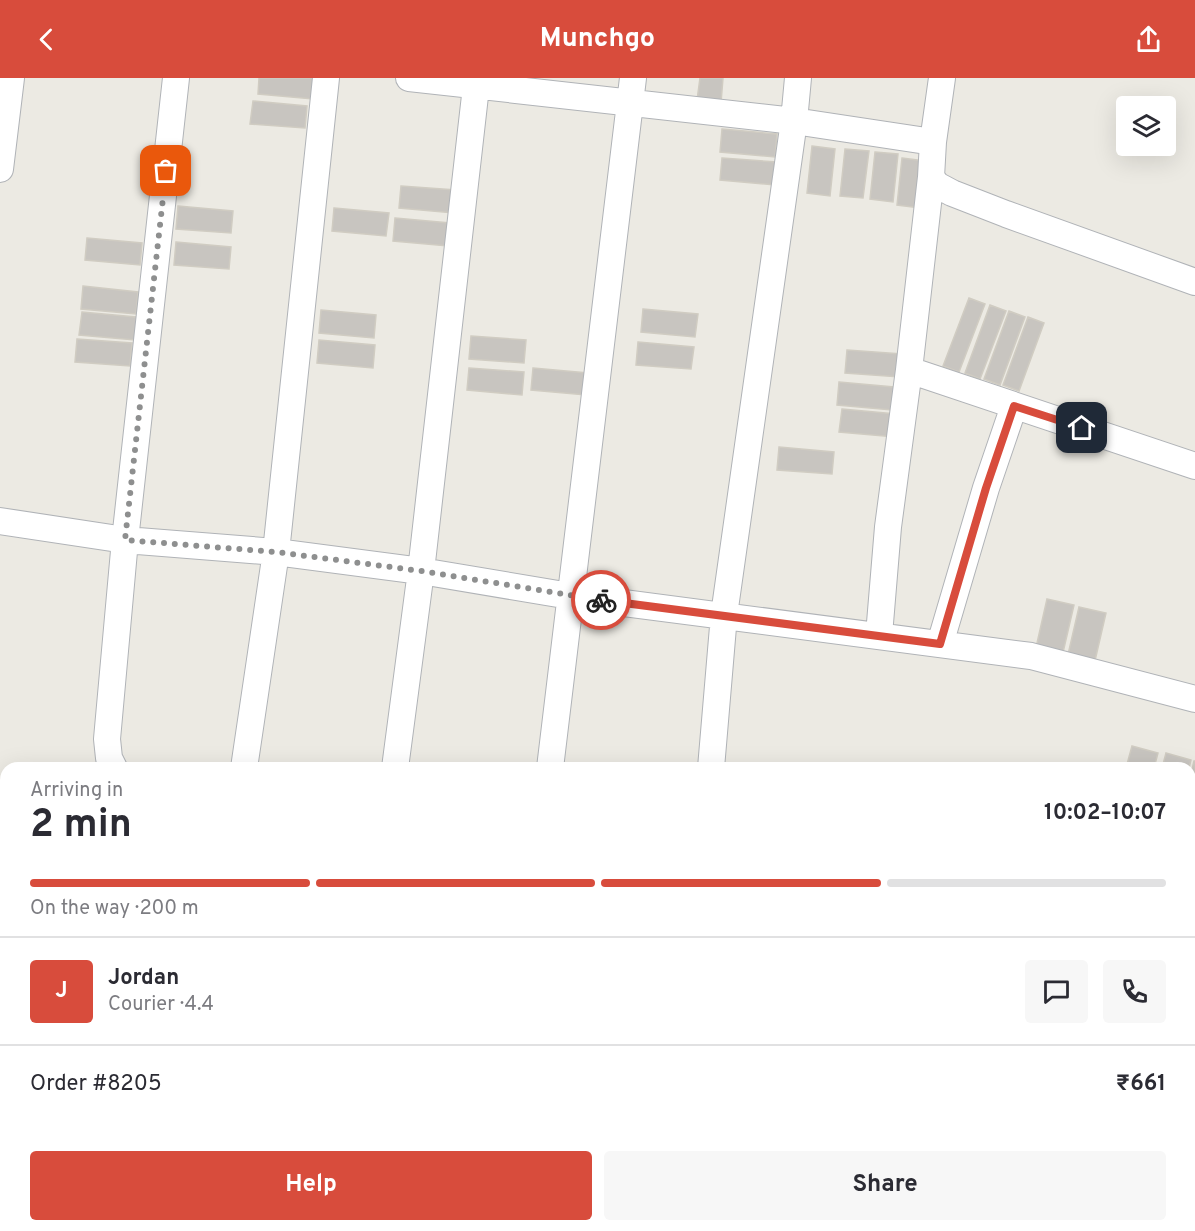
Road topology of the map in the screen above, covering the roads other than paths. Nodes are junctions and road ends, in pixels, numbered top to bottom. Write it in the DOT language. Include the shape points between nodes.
graph roads {
  1 [pos="11,78"];
  2 [pos="176,78"];
  3 [pos="326,78"];
  4 [pos="409,78"];
  5 [pos="633,78"];
  6 [pos="798,78"];
  7 [pos="942,78"];
  8 [pos="477,81"];
  9 [pos="630,103"];
  10 [pos="794,121"];
  11 [pos="933,142"];
  12 [pos="0,169"];
  13 [pos="931,177"];
  14 [pos="1195,282"];
  15 [pos="909,370"];
  16 [pos="1014,406"];
  17 [pos="1195,466"];
  18 [pos="0,521"];
  19 [pos="125,540"];
  20 [pos="276,552"];
  21 [pos="421,571"];
  22 [pos="570,596"];
  23 [pos="724,615"];
  24 [pos="879,635"];
  25 [pos="940,644"];
  26 [pos="1195,699"];
  27 [pos="111,762"];
  28 [pos="245,762"];
  29 [pos="395,762"];
  30 [pos="551,762"];
  31 [pos="712,762"];
  1 -- 12 [label="street"];
  2 -- 19 [label="street"];
  3 -- 20 [label="street"];
  4 -- 8 [label="street"];
  5 -- 9 [label="street"];
  6 -- 10 [label="street"];
  7 -- 11 [label="street"];
  8 -- 9 [label="street"];
  8 -- 21 [label="street"];
  9 -- 10 [label="street"];
  9 -- 22 [label="street"];
  10 -- 11 [label="street"];
  10 -- 23 [label="street"];
  11 -- 13 [label="street"];
  13 -- 14 [label="street" via="952,193"];
  13 -- 15 [label="street"];
  15 -- 16 [label="street"];
  15 -- 24 [label="street" via="888,527"];
  16 -- 17 [label="street"];
  16 -- 25 [label="street"];
  18 -- 19 [label="street"];
  19 -- 20 [label="street"];
  19 -- 27 [label="street" via="107,739"];
  20 -- 21 [label="street"];
  20 -- 28 [label="street"];
  21 -- 22 [label="street"];
  21 -- 29 [label="street"];
  22 -- 23 [label="street"];
  22 -- 30 [label="street"];
  23 -- 24 [label="street"];
  23 -- 31 [label="street"];
  24 -- 25 [label="street"];
  25 -- 26 [label="street" via="1031,656"];
}
